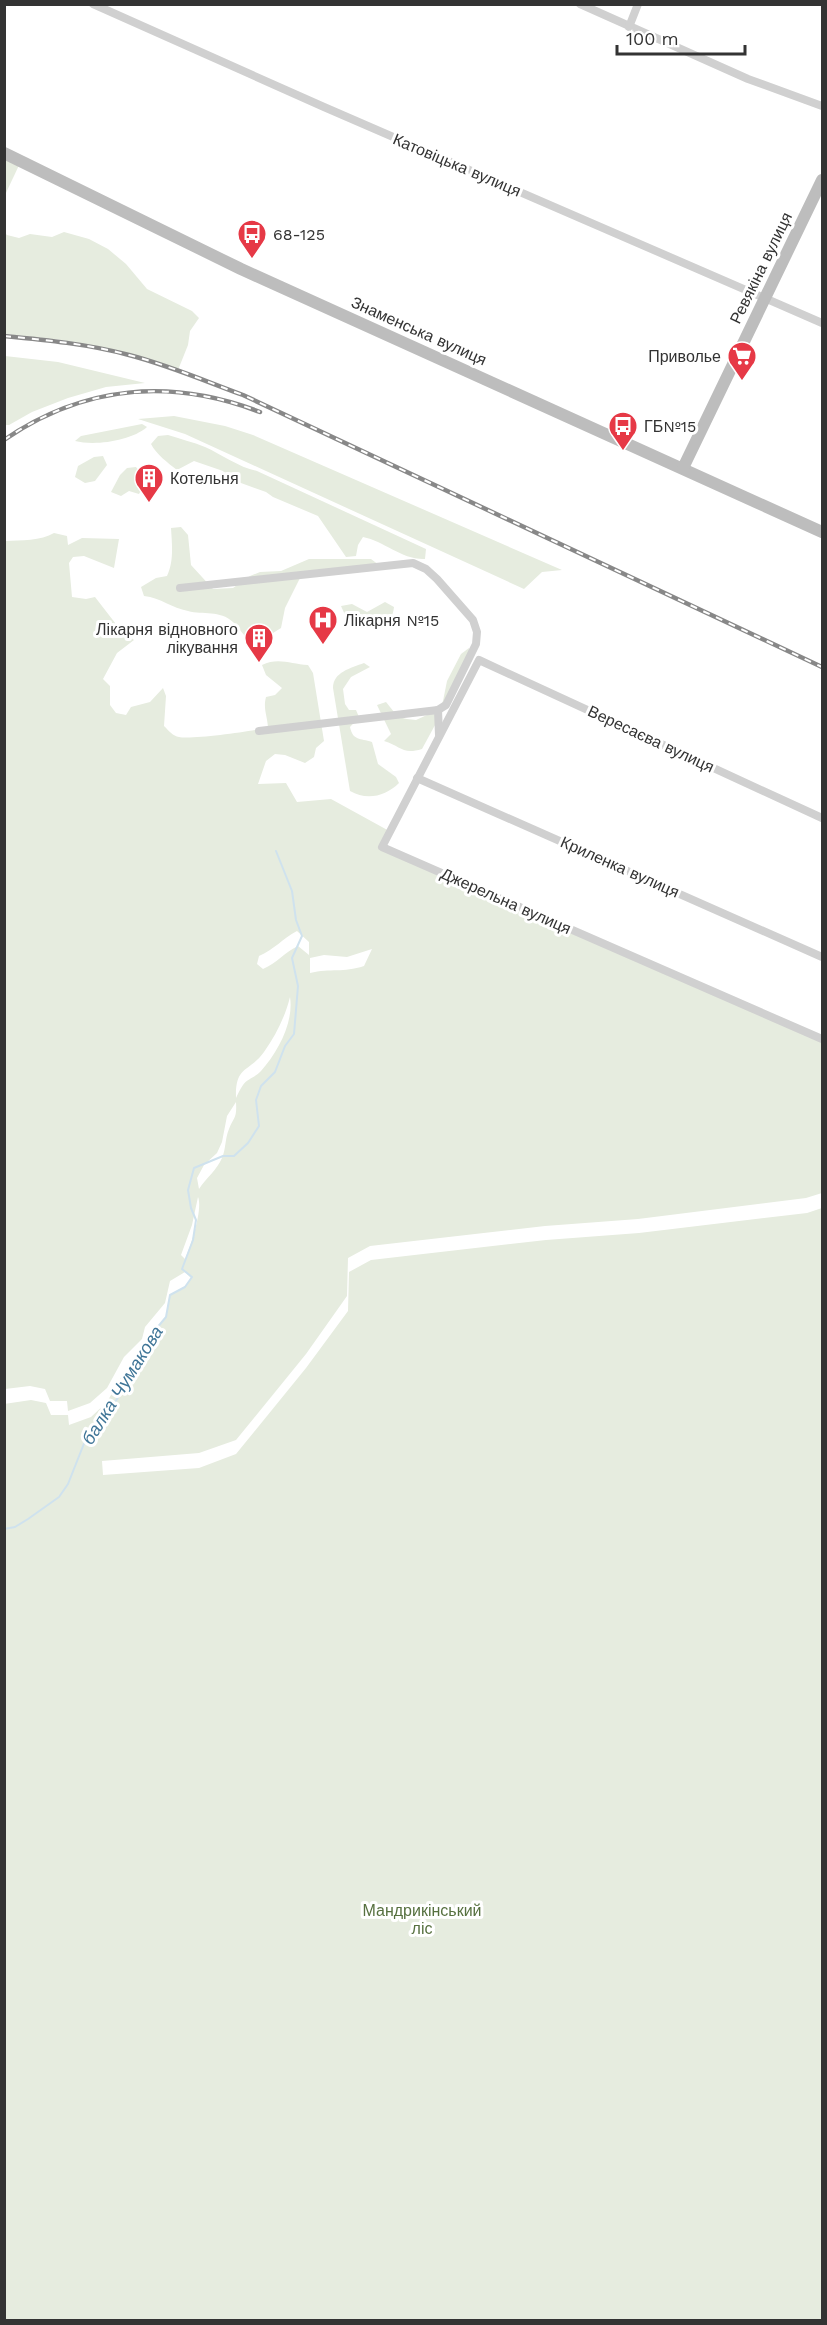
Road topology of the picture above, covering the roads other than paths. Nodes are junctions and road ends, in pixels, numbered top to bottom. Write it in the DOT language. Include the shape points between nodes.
graph roads {
  1 [pos="93,4"];
  2 [pos="580,4"];
  3 [pos="638,4"];
  4 [pos="629,27"];
  5 [pos="822,106"];
  6 [pos="4,153"];
  7 [pos="822,180"];
  8 [pos="765,297"];
  9 [pos="822,323"];
  10 [pos="683,468"];
  11 [pos="822,532"];
  12 [pos="180,588"];
  13 [pos="479,660"];
  14 [pos="438,710"];
  15 [pos="260,731"];
  16 [pos="439,736"];
  17 [pos="417,778"];
  18 [pos="822,818"];
  19 [pos="822,957"];
  20 [pos="822,1039"];
  1 -- 8 [label="street, Катовіцька вулиця"];
  2 -- 4 [label="street"];
  3 -- 4 [label="street"];
  4 -- 5 [label="street" via="748,79"];
  6 -- 10 [label="main road, Знаменська вулиця" via="241,269"];
  7 -- 8 [label="main road, Ревякіна вулиця"];
  8 -- 9 [label="street, Катовіцька вулиця"];
  8 -- 10 [label="main road, Ревякіна вулиця"];
  10 -- 11 [label="main road, Знаменська вулиця"];
  12 -- 14 [label="street" via="412,563 426,569 473,620 477,632 476,644 446,705"];
  13 -- 16 [label="street, Джерельна вулиця"];
  13 -- 18 [label="street, Вересаєва вулиця"];
  14 -- 15 [label="street"];
  14 -- 16 [label="street"];
  16 -- 17 [label="street, Джерельна вулиця"];
  17 -- 19 [label="street, Криленка вулиця"];
  17 -- 20 [label="street, Джерельна вулиця" via="382,847"];
}
